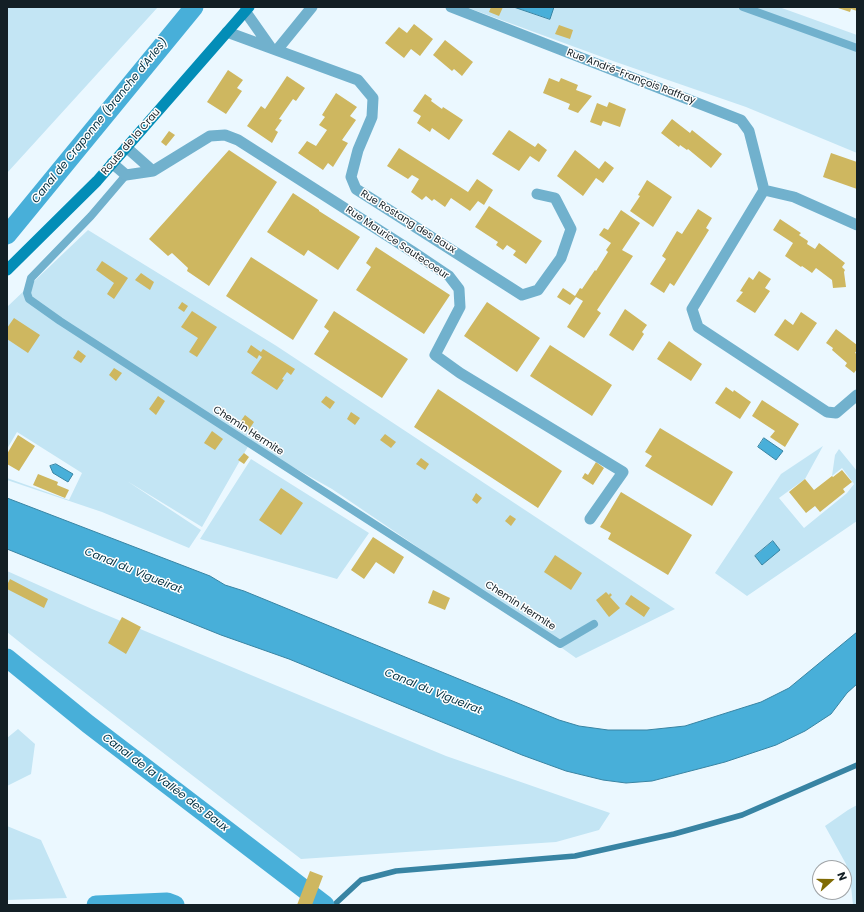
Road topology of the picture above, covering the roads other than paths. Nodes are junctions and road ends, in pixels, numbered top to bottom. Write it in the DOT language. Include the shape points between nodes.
graph roads {
  1 [pos="312,7"];
  2 [pos="451,7"];
  3 [pos="743,7"];
  4 [pos="247,9"];
  5 [pos="227,32"];
  6 [pos="274,48"];
  7 [pos="857,48"];
  8 [pos="126,147"];
  9 [pos="112,163"];
  10 [pos="153,171"];
  11 [pos="126,175"];
  12 [pos="764,190"];
  13 [pos="537,194"];
  14 [pos="857,225"];
  15 [pos="7,270"];
  16 [pos="857,395"];
  17 [pos="590,519"];
  18 [pos="594,624"];
  1 -- 6 [label="street"];
  2 -- 12 [label="street, Rue André-François Raffray" via="741,120 749,131"];
  3 -- 7 [label="lane"];
  4 -- 5 [label="main road, Route de la Crau"];
  4 -- 6 [label="street"];
  5 -- 6 [label="street, Rue Rostang des Baux"];
  5 -- 8 [label="main road, Route de la Crau"];
  6 -- 13 [label="street, Rue Rostang des Baux" via="358,80 373,98 372,117 358,150 351,177 356,189 522,295 538,290 561,258 571,229 555,198"];
  8 -- 9 [label="main road, Route de la Crau"];
  8 -- 10 [label="street"];
  9 -- 11 [label="street"];
  9 -- 15 [label="main road, Route de la Crau"];
  10 -- 11 [label="street, Rue Maurice Sautecoeur"];
  10 -- 17 [label="street, Rue Maurice Sautecoeur" via="210,136 224,135 238,140 449,276 459,289 460,307 435,355 622,472"];
  11 -- 18 [label="lane, Chemin Hermite" via="91,216 31,278 27,293 29,299 560,644"];
  12 -- 14 [label="street" via="794,197"];
  12 -- 16 [label="street" via="692,309 698,327 827,412 836,412"];
}
